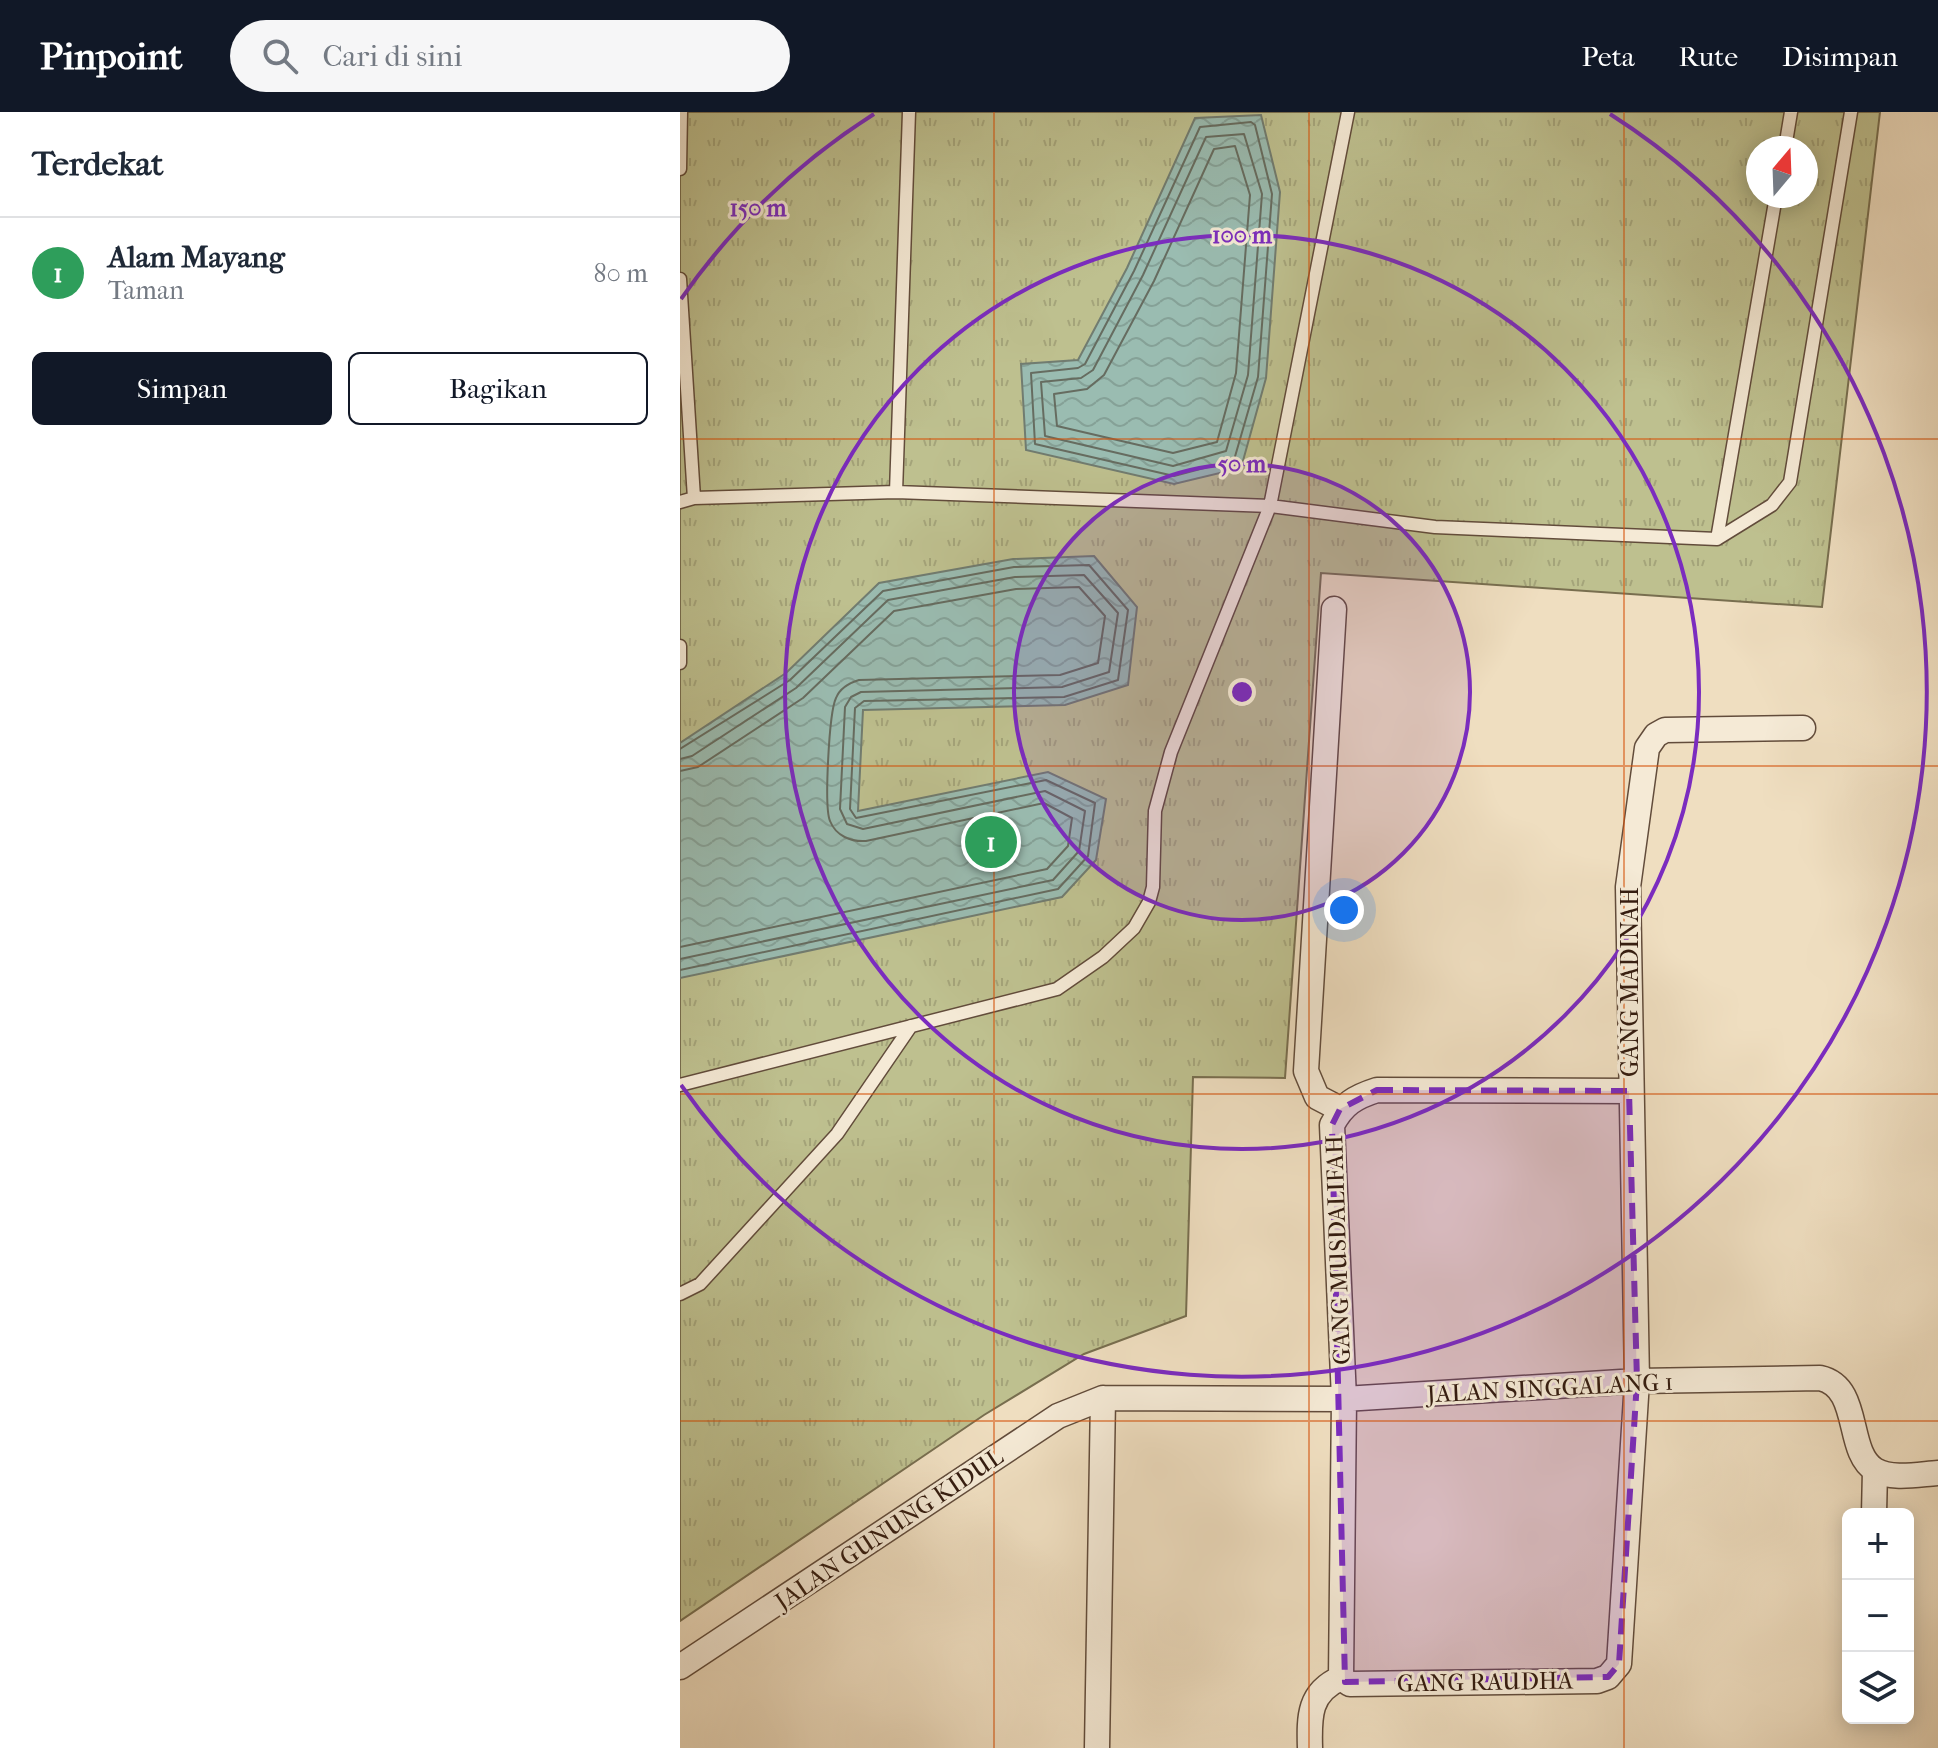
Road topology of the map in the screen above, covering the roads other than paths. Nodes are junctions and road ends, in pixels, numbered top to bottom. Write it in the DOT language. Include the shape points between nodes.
graph roads {
  1 [pos="681,112"];
  2 [pos="909,112"];
  3 [pos="1348,112"];
  4 [pos="1791,112"];
  5 [pos="1851,112"];
  6 [pos="1787,136"];
  7 [pos="680,169"];
  8 [pos="1774,208"];
  9 [pos="680,279"];
  10 [pos="896,492"];
  11 [pos="694,498"];
  12 [pos="680,502"];
  13 [pos="1270,506"];
  14 [pos="1717,539"];
  15 [pos="1334,609"];
  16 [pos="680,646"];
  17 [pos="680,663"];
  18 [pos="1803,728"];
  19 [pos="911,1026"];
  20 [pos="680,1085"];
  21 [pos="1629,1091"];
  22 [pos="1340,1109"];
  23 [pos="680,1294"];
  24 [pos="1637,1381"];
  25 [pos="1103,1398"];
  26 [pos="1344,1399"];
  27 [pos="1875,1470"];
  28 [pos="1938,1473"];
  29 [pos="1874,1508"];
  30 [pos="680,1667"];
  31 [pos="1341,1678"];
  32 [pos="1097,1748"];
  33 [pos="1310,1748"];
  1 -- 7 [label="lane"];
  2 -- 10 [label="lane"];
  3 -- 13 [label="lane"];
  4 -- 6 [label="lane"];
  5 -- 14 [label="lane" via="1790,482 1772,505"];
  8 -- 14 [label="lane"];
  9 -- 11 [label="lane"];
  10 -- 11 [label="lane"];
  10 -- 13 [label="lane"];
  11 -- 12 [label="lane"];
  13 -- 14 [label="lane" via="1435,527"];
  13 -- 19 [label="lane" via="1171,752 1155,811 1153,887 1134,928 1057,989"];
  15 -- 22 [label="street" via="1306,1071 1317,1097"];
  16 -- 17 [label="lane"];
  18 -- 21 [label="street, GANG MADINAH" via="1665,730 1651,741 1628,887"];
  19 -- 20 [label="lane"];
  19 -- 23 [label="lane" via="837,1134 709,1274"];
  21 -- 22 [label="street, GANG MUSDALIFAH" via="1377,1090"];
  21 -- 24 [label="street, GANG MADINAH"];
  22 -- 26 [label="street, GANG MUSDALIFAH" via="1332,1125"];
  24 -- 26 [label="street, JALAN SINGGALANG 1"];
  24 -- 27 [label="street, JALAN SINGGALANG 1" via="1832,1380"];
  24 -- 31 [label="street, GANG RAUDHA" via="1619,1664 1608,1677 1350,1684"];
  25 -- 26 [label="street, JALAN SINGGALANG 1"];
  25 -- 30 [label="street, JALAN GUNUNG KIDUL" via="1058,1416"];
  25 -- 32 [label="street"];
  26 -- 31 [label="street"];
  27 -- 28 [label="street" via="1890,1475"];
  27 -- 29 [label="street"];
  31 -- 33 [label="street" via="1327,1684 1312,1704"];
}
